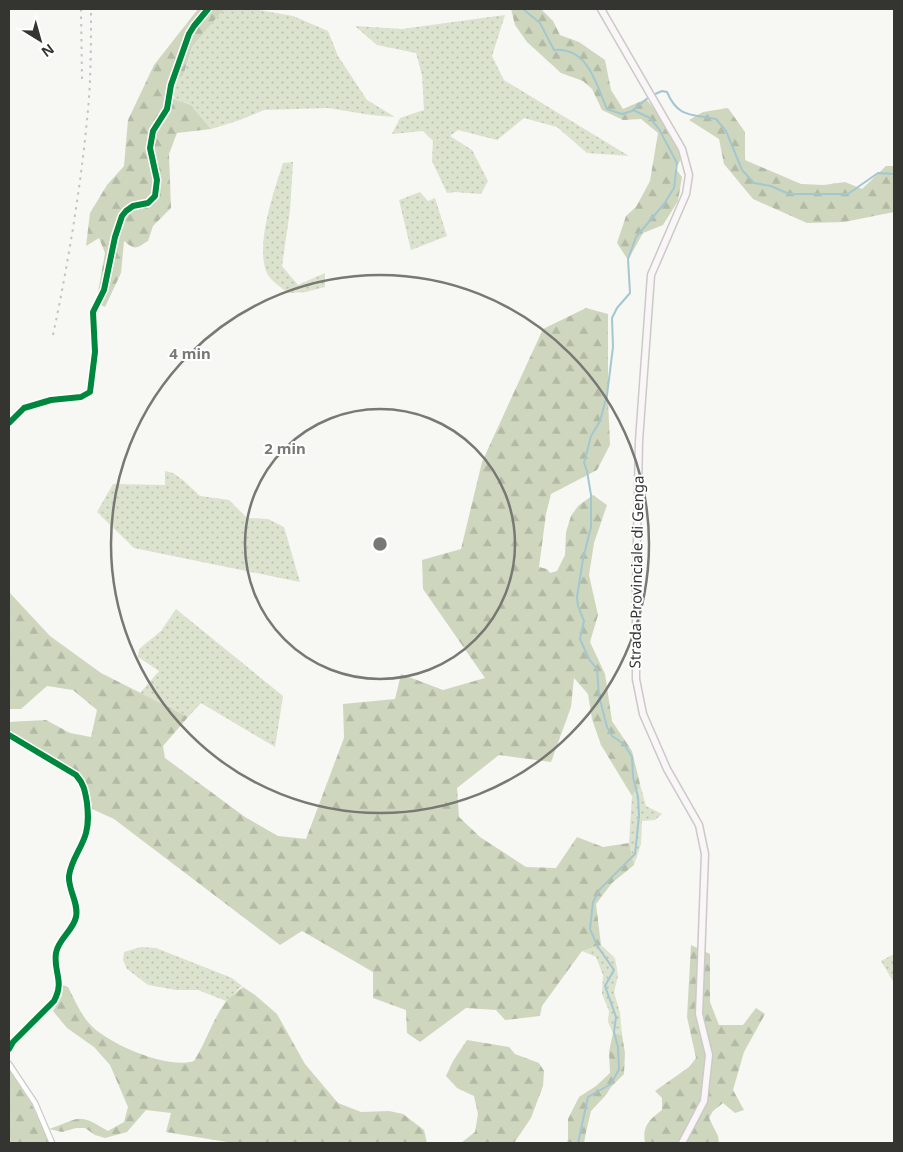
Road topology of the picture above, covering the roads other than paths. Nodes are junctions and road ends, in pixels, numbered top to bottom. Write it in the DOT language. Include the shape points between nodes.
graph roads {
  1 [pos="208,9"];
  2 [pos="601,9"];
  3 [pos="9,423"];
  4 [pos="9,735"];
  5 [pos="9,1049"];
  6 [pos="9,1064"];
  7 [pos="52,1143"];
  8 [pos="682,1143"];
  1 -- 3 [label="street" via="189,34 171,85 167,109 152,131 150,148 157,180 155,196 148,203 133,206 122,216 104,290 94,312 95,352 90,392 81,397 51,400 24,408"];
  2 -- 8 [label="main road, Strada Provinciale di Genga" via="682,149 689,175 686,194 651,275 639,441 636,589 636,680 643,714 667,769 698,825 705,854 699,1014 710,1055 704,1101"];
  4 -- 5 [label="street" via="76,775 85,789 89,820 69,876 76,917 56,950 60,982 58,993"];
  6 -- 7 [label="street" via="35,1102"];
}
